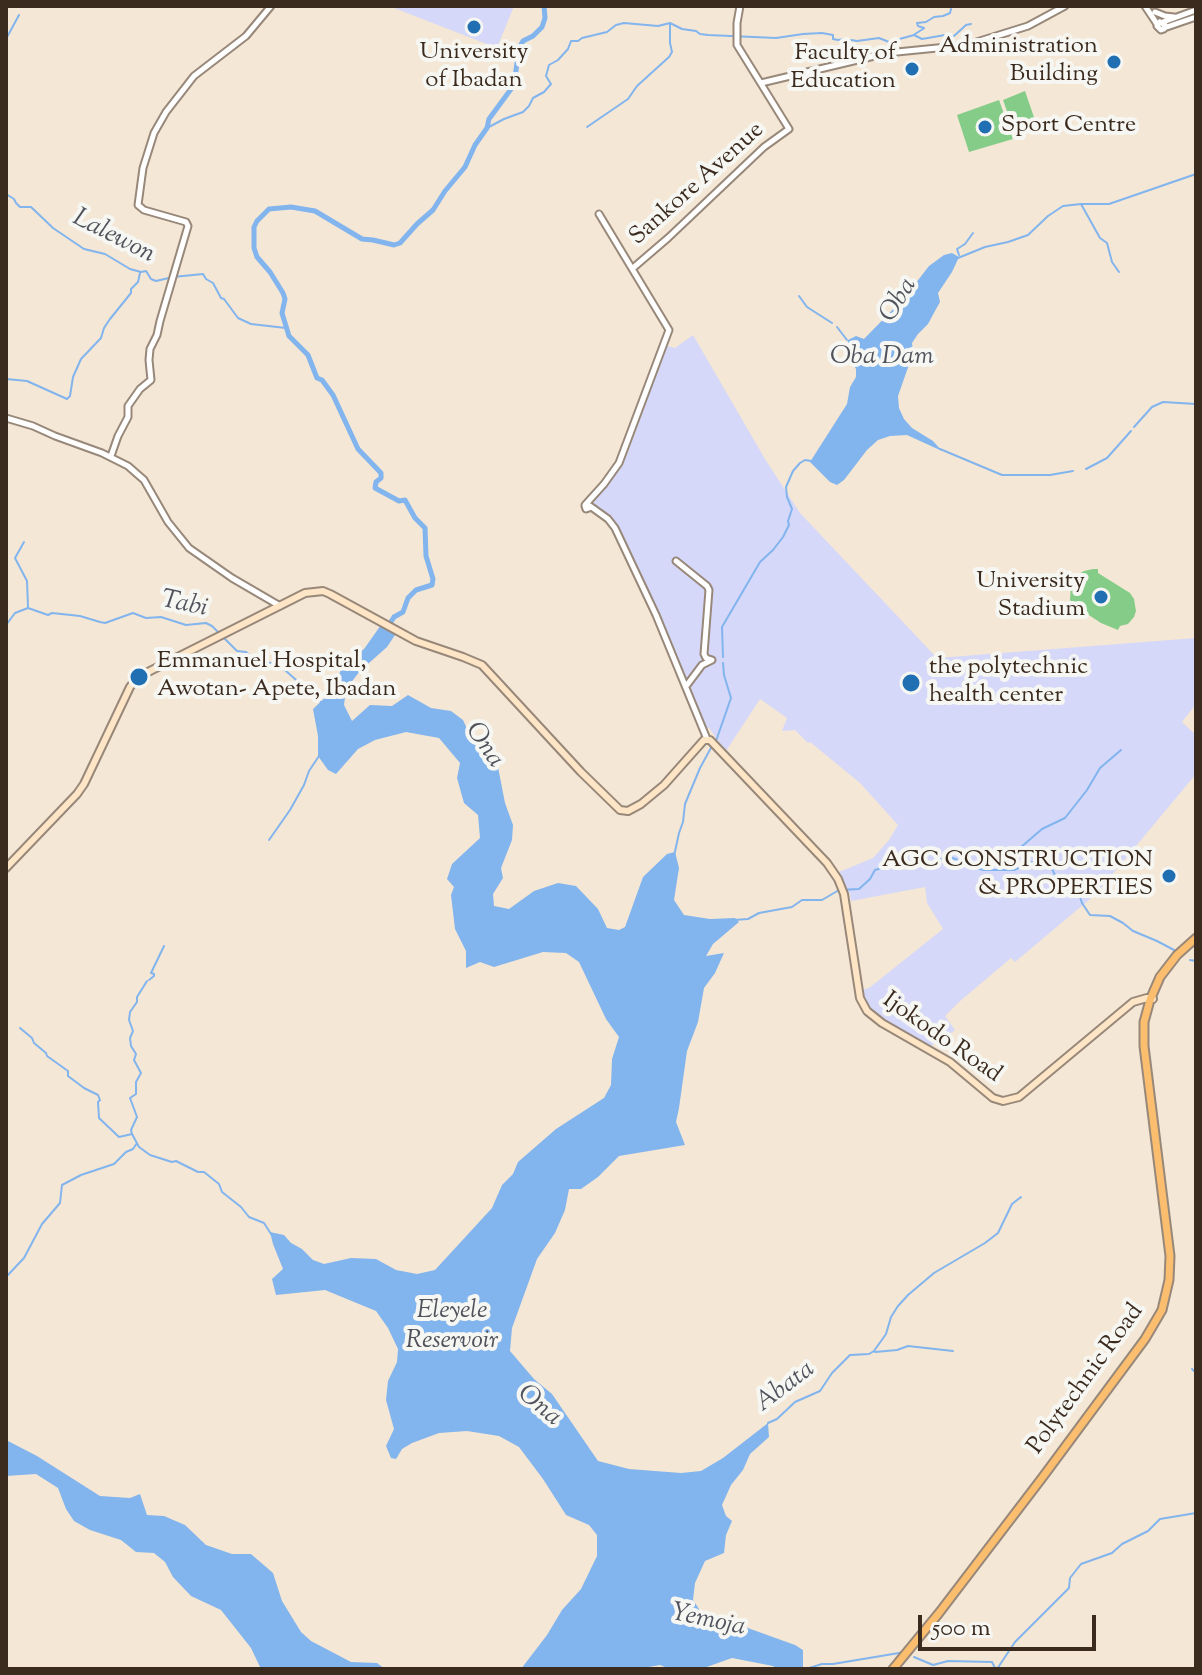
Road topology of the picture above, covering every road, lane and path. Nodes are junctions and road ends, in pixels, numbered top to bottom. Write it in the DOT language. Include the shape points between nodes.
graph roads {
  1 [pos="271,6"];
  2 [pos="741,6"];
  3 [pos="1065,6"];
  4 [pos="1147,6"];
  5 [pos="1196,10"];
  6 [pos="1155,12"];
  7 [pos="1175,17"];
  8 [pos="1196,17"];
  9 [pos="1162,24"];
  10 [pos="761,83"];
  11 [pos="599,214"];
  12 [pos="633,268"];
  13 [pos="6,418"];
  14 [pos="111,456"];
  15 [pos="676,561"];
  16 [pos="281,607"];
  17 [pos="686,686"];
  18 [pos="707,739"];
  19 [pos="6,868"];
  20 [pos="1196,940"];
  21 [pos="1149,1000"];
  22 [pos="895,1669"];
  1 -- 14 [label="street" via="246,36 194,76 154,133 138,204 188,225 150,349 151,380 129,404"];
  2 -- 10 [label="street" via="737,45"];
  3 -- 10 [label="street" via="1028,26 967,45 887,53"];
  4 -- 6 [label="street"];
  4 -- 9 [label="street"];
  5 -- 7 [label="street"];
  6 -- 7 [label="street"];
  6 -- 9 [label="street"];
  7 -- 9 [label="street"];
  8 -- 9 [label="street"];
  10 -- 12 [label="street, Sankore Avenue" via="789,129"];
  11 -- 12 [label="street"];
  12 -- 17 [label="street" via="668,332 628,443 590,506 615,528"];
  13 -- 14 [label="street"];
  14 -- 16 [label="street" via="142,478 193,552"];
  15 -- 17 [label="street" via="709,590 704,654 712,660"];
  16 -- 18 [label="main road" via="305,593 323,591 429,647 482,665 620,810 634,809 653,794"];
  16 -- 19 [label="main road" via="135,680 84,784"];
  17 -- 18 [label="street"];
  18 -- 21 [label="main road, Ijokodo Road" via="834,873 843,890 860,998 867,1011 950,1062 987,1094 1003,1101 1019,1097 1128,1007"];
  20 -- 21 [label="main road, Polytechnic Road"];
  21 -- 22 [label="main road, Polytechnic Road" via="1148,1048 1173,1274 1165,1311 941,1616"];
}
